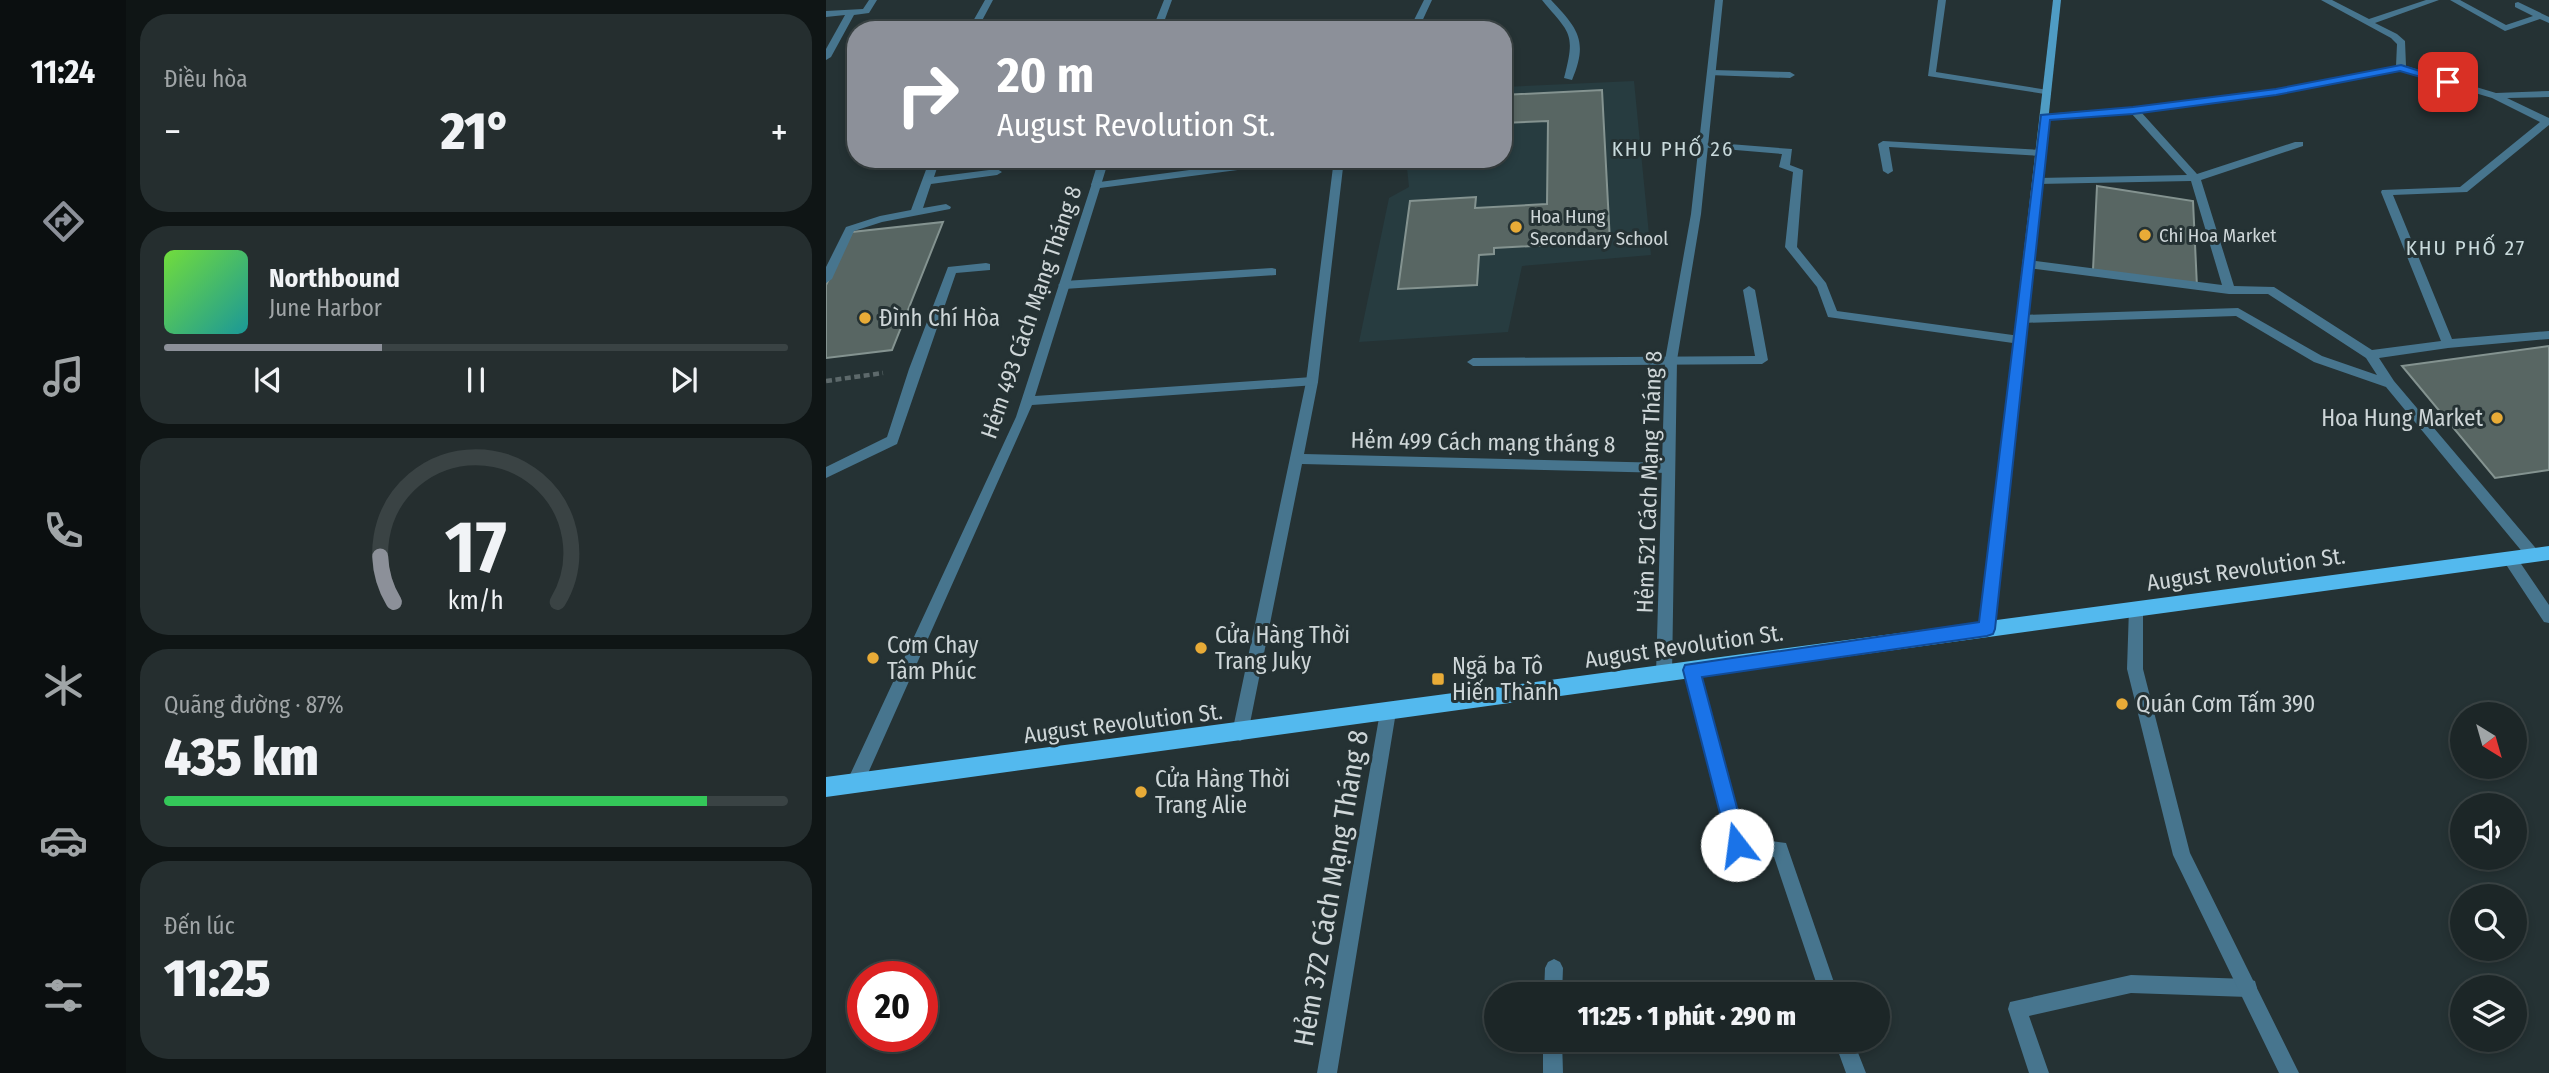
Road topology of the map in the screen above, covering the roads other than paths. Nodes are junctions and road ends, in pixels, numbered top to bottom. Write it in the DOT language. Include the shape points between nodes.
graph roads {
  1 [pos="873,0"];
  2 [pos="989,0"];
  3 [pos="1168,0"];
  4 [pos="1428,0"];
  5 [pos="1546,0"];
  6 [pos="1719,0"];
  7 [pos="1942,0"];
  8 [pos="2057,0"];
  9 [pos="2325,0"];
  10 [pos="2435,0"];
  11 [pos="2454,0"];
  12 [pos="2518,5"];
  13 [pos="851,12"];
  14 [pos="826,14"];
  15 [pos="2538,17"];
  16 [pos="2549,20"];
  17 [pos="977,21"];
  18 [pos="1160,21"];
  19 [pos="1418,21"];
  20 [pos="2370,22"];
  21 [pos="826,57"];
  22 [pos="2401,68"];
  23 [pos="1712,73"];
  24 [pos="1790,75"];
  25 [pos="1569,78"];
  26 [pos="2048,93"];
  27 [pos="2549,94"];
  28 [pos="2496,96"];
  29 [pos="2133,110"];
  30 [pos="2045,117"];
  31 [pos="2548,121"];
  32 [pos="2299,144"];
  33 [pos="1704,145"];
  34 [pos="2041,153"];
  35 [pos="932,168"];
  36 [pos="1101,168"];
  37 [pos="1228,168"];
  38 [pos="1338,168"];
  39 [pos="1888,171"];
  40 [pos="997,172"];
  41 [pos="2195,178"];
  42 [pos="928,181"];
  43 [pos="2038,181"];
  44 [pos="1096,185"];
  45 [pos="946,207"];
  46 [pos="916,212"];
  47 [pos="826,243"];
  48 [pos="844,243"];
  49 [pos="2028,264"];
  50 [pos="986,267"];
  51 [pos="1272,272"];
  52 [pos="826,279"];
  53 [pos="1064,285"];
  54 [pos="1749,290"];
  55 [pos="2229,290"];
  56 [pos="2022,319"];
  57 [pos="2549,335"];
  58 [pos="2020,340"];
  59 [pos="2448,344"];
  60 [pos="2370,355"];
  61 [pos="1671,360"];
  62 [pos="1473,362"];
  63 [pos="1312,382"];
  64 [pos="2390,384"];
  65 [pos="1027,401"];
  66 [pos="1296,459"];
  67 [pos="1668,468"];
  68 [pos="826,473"];
  69 [pos="2542,555"];
  70 [pos="2510,559"];
  71 [pos="2136,608"];
  72 [pos="2549,617"];
  73 [pos="1987,629"];
  74 [pos="1691,670"];
  75 [pos="1664,674"];
  76 [pos="1388,712"];
  77 [pos="1240,733"];
  78 [pos="855,783"];
  79 [pos="826,787"];
  80 [pos="1554,968"];
  81 [pos="1553,982"];
  82 [pos="1825,982"];
  83 [pos="2248,988"];
  84 [pos="1553,1052"];
  85 [pos="1848,1052"];
  86 [pos="1327,1073"];
  87 [pos="1553,1073"];
  88 [pos="1856,1073"];
  89 [pos="2039,1073"];
  90 [pos="2289,1073"];
  1 -- 13 [label="street" via="866,11"];
  2 -- 17 [label="street"];
  3 -- 18 [label="street"];
  4 -- 19 [label="street"];
  5 -- 25 [label="street" via="1571,27 1576,50"];
  6 -- 23 [label="street, Hẻm 521 Cách Mạng Tháng 8"];
  7 -- 26 [label="street" via="1931,74"];
  8 -- 26 [label="main road"];
  9 -- 20 [label="street"];
  10 -- 20 [label="street"];
  11 -- 15 [label="street" via="2505,28"];
  12 -- 15 [label="street"];
  13 -- 14 [label="street"];
  13 -- 21 [label="street"];
  15 -- 16 [label="street"];
  20 -- 22 [label="street" via="2402,43"];
  22 -- 28 [label="street"];
  22 -- 29 [label="street" via="2276,92"];
  23 -- 24 [label="street"];
  23 -- 33 [label="street, Hẻm 521 Cách Mạng Tháng 8"];
  26 -- 30 [label="main road"];
  27 -- 28 [label="street"];
  28 -- 31 [label="street"];
  29 -- 30 [label="street"];
  29 -- 41 [label="street"];
  30 -- 34 [label="main road"];
  31 -- 59 [label="street" via="2463,190 2386,192"];
  32 -- 41 [label="street"];
  33 -- 58 [label="street" via="1788,150 1784,167 1798,170 1791,247 1822,286 1832,314"];
  33 -- 61 [label="street, Hẻm 521 Cách Mạng Tháng 8"];
  34 -- 39 [label="street" via="1883,145"];
  34 -- 43 [label="main road"];
  35 -- 42 [label="street"];
  36 -- 44 [label="street, Hẻm 493 Cách Mạng Tháng 8"];
  37 -- 44 [label="street"];
  38 -- 63 [label="street"];
  40 -- 42 [label="street"];
  41 -- 43 [label="street"];
  41 -- 55 [label="street"];
  42 -- 46 [label="street"];
  43 -- 49 [label="main road"];
  44 -- 53 [label="street, Hẻm 493 Cách Mạng Tháng 8"];
  45 -- 46 [label="street"];
  46 -- 48 [label="street" via="850,229"];
  47 -- 48 [label="street"];
  48 -- 52 [label="street"];
  49 -- 55 [label="street"];
  49 -- 56 [label="main road"];
  50 -- 68 [label="street" via="952,270 892,440"];
  51 -- 53 [label="street"];
  53 -- 65 [label="street, Hẻm 493 Cách Mạng Tháng 8"];
  54 -- 61 [label="street" via="1762,360"];
  55 -- 60 [label="street" via="2270,290"];
  56 -- 58 [label="main road"];
  56 -- 64 [label="street" via="2238,312 2318,359"];
  57 -- 59 [label="street"];
  58 -- 73 [label="main road"];
  59 -- 60 [label="street"];
  60 -- 64 [label="street"];
  61 -- 62 [label="street"];
  61 -- 67 [label="street, Hẻm 521 Cách Mạng Tháng 8"];
  63 -- 65 [label="street, Hẻm 493 Cách Mạng Tháng 8"];
  63 -- 66 [label="street"];
  64 -- 69 [label="street"];
  65 -- 78 [label="street, Hẻm 493 Cách Mạng Tháng 8"];
  66 -- 67 [label="street, Hẻm 499 Cách mạng tháng 8"];
  66 -- 77 [label="street"];
  67 -- 75 [label="street, Hẻm 521 Cách Mạng Tháng 8"];
  69 -- 70 [label="main road, August Revolution St."];
  70 -- 71 [label="main road, August Revolution St."];
  70 -- 72 [label="street"];
  71 -- 73 [label="main road, August Revolution St."];
  71 -- 83 [label="street" via="2135,669 2182,855"];
  73 -- 74 [label="main road, August Revolution St."];
  74 -- 75 [label="main road, August Revolution St."];
  74 -- 82 [label="street" via="1737,845 1780,849"];
  75 -- 76 [label="main road, August Revolution St."];
  76 -- 77 [label="main road, August Revolution St."];
  76 -- 86 [label="street, Hẻm 372 Cách Mạng Tháng 8"];
  77 -- 78 [label="main road, August Revolution St."];
  78 -- 79 [label="main road, August Revolution St."];
  80 -- 81 [label="street"];
  83 -- 89 [label="street" via="2132,984 2017,1009"];
  83 -- 90 [label="street"];
  84 -- 87 [label="street"];
  85 -- 88 [label="street"];
}
